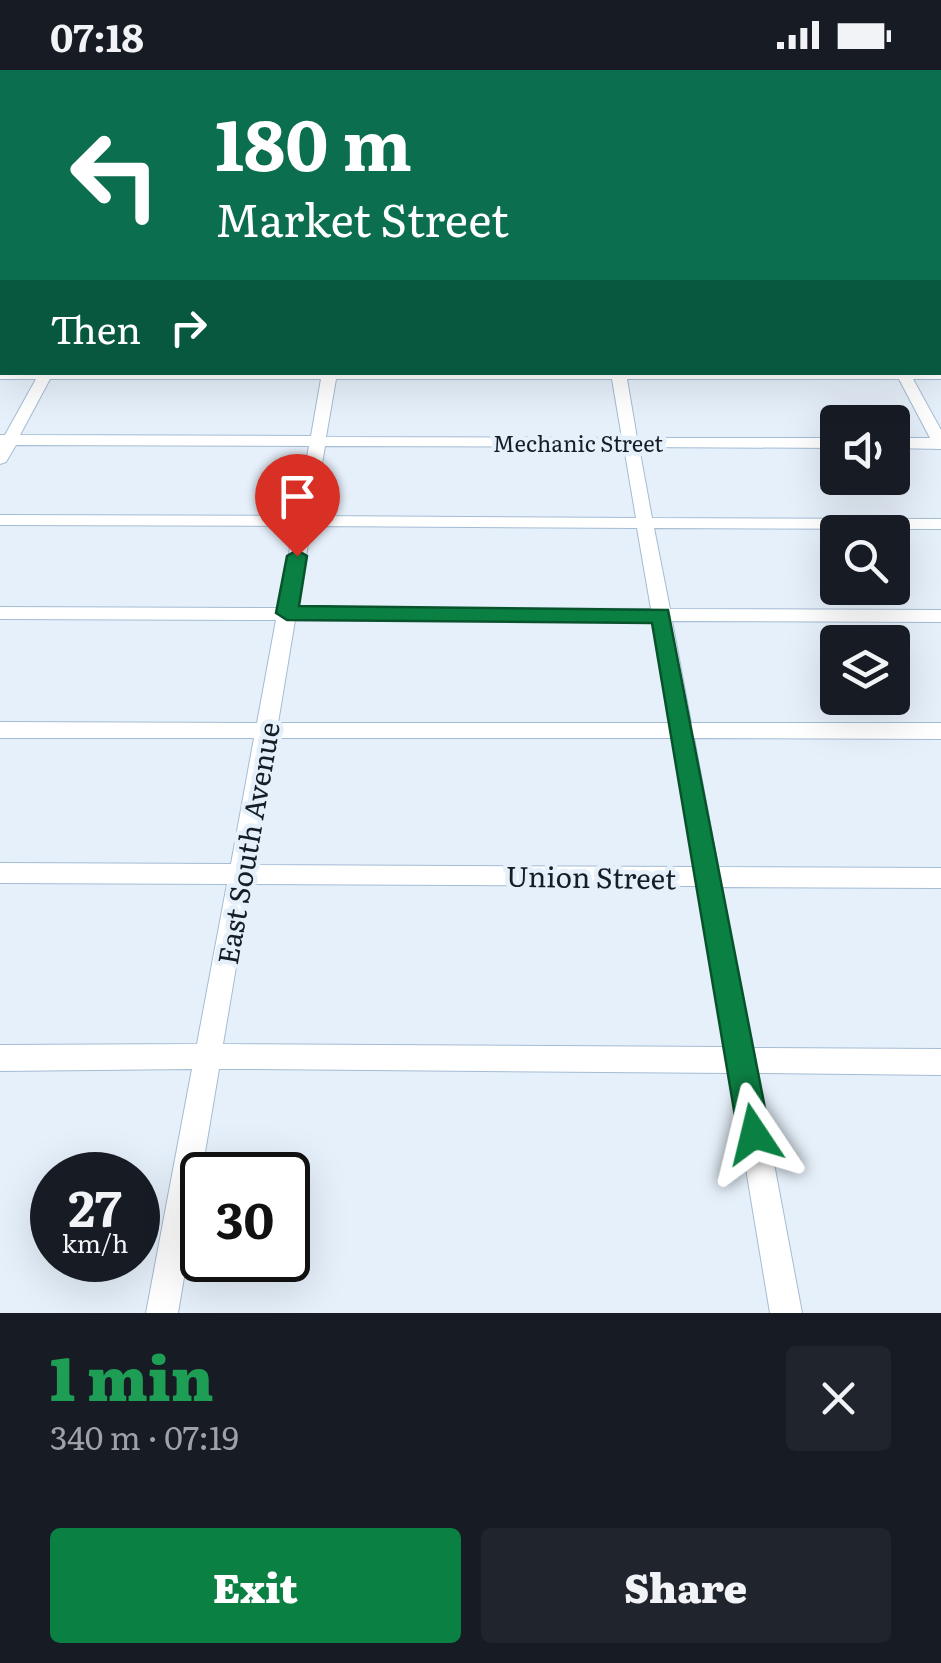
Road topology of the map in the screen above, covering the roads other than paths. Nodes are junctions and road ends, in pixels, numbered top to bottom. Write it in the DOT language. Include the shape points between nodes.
graph roads {
  1 [pos="45,375"];
  2 [pos="330,375"];
  3 [pos="618,375"];
  4 [pos="904,375"];
  5 [pos="5,440"];
  6 [pos="318,441"];
  7 [pos="631,443"];
  8 [pos="820,443"];
  9 [pos="910,443"];
  10 [pos="941,443"];
  11 [pos="0,459"];
  12 [pos="0,520"];
  13 [pos="304,520"];
  14 [pos="644,521"];
  15 [pos="941,524"];
  16 [pos="0,613"];
  17 [pos="287,613"];
  18 [pos="661,616"];
  19 [pos="941,616"];
  20 [pos="267,728"];
  21 [pos="0,730"];
  22 [pos="682,730"];
  23 [pos="941,731"];
  24 [pos="242,872"];
  25 [pos="0,873"];
  26 [pos="709,877"];
  27 [pos="941,878"];
  28 [pos="209,1056"];
  29 [pos="0,1058"];
  30 [pos="740,1058"];
  31 [pos="941,1062"];
  32 [pos="162,1313"];
  33 [pos="786,1313"];
  1 -- 5 [label="street"];
  2 -- 6 [label="street, East South Avenue"];
  3 -- 7 [label="street"];
  4 -- 10 [label="street"];
  5 -- 6 [label="street, Mechanic Street"];
  5 -- 11 [label="street"];
  6 -- 7 [label="street, Mechanic Street"];
  6 -- 13 [label="street, East South Avenue"];
  7 -- 8 [label="street, Mechanic Street"];
  7 -- 14 [label="street"];
  9 -- 10 [label="street"];
  12 -- 13 [label="street"];
  13 -- 14 [label="street"];
  13 -- 17 [label="street, East South Avenue"];
  14 -- 15 [label="street"];
  14 -- 18 [label="street"];
  16 -- 17 [label="street"];
  17 -- 18 [label="street"];
  17 -- 20 [label="street, East South Avenue"];
  18 -- 19 [label="street"];
  18 -- 22 [label="street"];
  20 -- 21 [label="street"];
  20 -- 22 [label="street"];
  20 -- 24 [label="street, East South Avenue"];
  22 -- 23 [label="street"];
  22 -- 26 [label="street"];
  24 -- 25 [label="street, Union Street"];
  24 -- 26 [label="street, Union Street"];
  24 -- 28 [label="street, East South Avenue"];
  26 -- 27 [label="street, Union Street"];
  26 -- 30 [label="street"];
  28 -- 29 [label="street"];
  28 -- 30 [label="street"];
  28 -- 32 [label="street, East South Avenue"];
  30 -- 31 [label="street"];
  30 -- 33 [label="street"];
}
